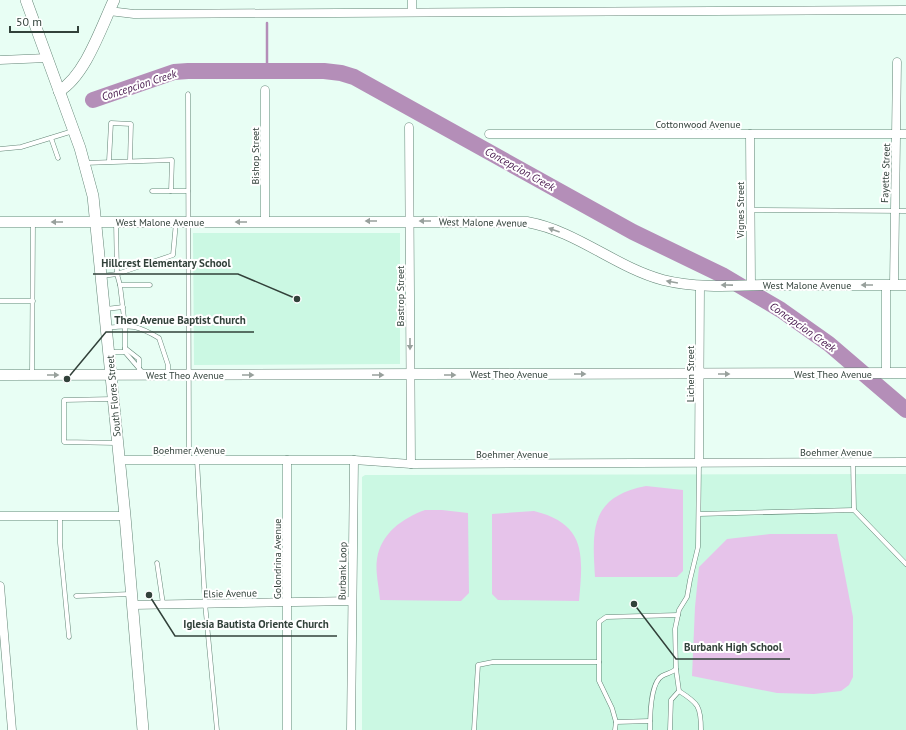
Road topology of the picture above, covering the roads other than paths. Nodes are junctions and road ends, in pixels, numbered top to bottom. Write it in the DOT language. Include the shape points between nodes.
graph roads {
  1 [pos="26,0"];
  2 [pos="114,0"];
  3 [pos="412,0"];
  4 [pos="906,10"];
  5 [pos="109,11"];
  6 [pos="412,12"];
  7 [pos="47,58"];
  8 [pos="0,60"];
  9 [pos="897,62"];
  10 [pos="265,90"];
  11 [pos="60,92"];
  12 [pos="188,94"];
  13 [pos="409,127"];
  14 [pos="74,131"];
  15 [pos="489,134"];
  16 [pos="750,134"];
  17 [pos="896,134"];
  18 [pos="906,134"];
  19 [pos="51,138"];
  20 [pos="0,149"];
  21 [pos="58,158"];
  22 [pos="130,160"];
  23 [pos="109,161"];
  24 [pos="84,163"];
  25 [pos="152,191"];
  26 [pos="171,191"];
  27 [pos="188,191"];
  28 [pos="750,210"];
  29 [pos="894,210"];
  30 [pos="906,211"];
  31 [pos="410,221"];
  32 [pos="0,222"];
  33 [pos="33,222"];
  34 [pos="96,222"];
  35 [pos="116,222"];
  36 [pos="176,222"];
  37 [pos="188,222"];
  38 [pos="265,222"];
  39 [pos="117,274"];
  40 [pos="102,276"];
  41 [pos="120,285"];
  42 [pos="150,285"];
  43 [pos="700,285"];
  44 [pos="890,285"];
  45 [pos="906,285"];
  46 [pos="751,286"];
  47 [pos="0,301"];
  48 [pos="33,301"];
  49 [pos="123,307"];
  50 [pos="106,310"];
  51 [pos="125,326"];
  52 [pos="107,328"];
  53 [pos="125,350"];
  54 [pos="109,352"];
  55 [pos="142,372"];
  56 [pos="888,373"];
  57 [pos="906,373"];
  58 [pos="700,374"];
  59 [pos="0,375"];
  60 [pos="32,375"];
  61 [pos="111,375"];
  62 [pos="168,375"];
  63 [pos="190,375"];
  64 [pos="411,375"];
  65 [pos="113,399"];
  66 [pos="118,443"];
  67 [pos="119,460"];
  68 [pos="193,460"];
  69 [pos="287,460"];
  70 [pos="354,460"];
  71 [pos="853,462"];
  72 [pos="906,462"];
  73 [pos="699,463"];
  74 [pos="411,464"];
  75 [pos="854,510"];
  76 [pos="699,514"];
  77 [pos="0,516"];
  78 [pos="60,516"];
  79 [pos="125,516"];
  80 [pos="157,563"];
  81 [pos="906,564"];
  82 [pos="0,586"];
  83 [pos="76,596"];
  84 [pos="132,599"];
  85 [pos="352,601"];
  86 [pos="286,603"];
  87 [pos="162,604"];
  88 [pos="204,604"];
  89 [pos="678,615"];
  90 [pos="69,637"];
  91 [pos="599,662"];
  92 [pos="676,669"];
  93 [pos="679,691"];
  94 [pos="650,721"];
  95 [pos="616,722"];
  96 [pos="12,730"];
  97 [pos="143,730"];
  98 [pos="217,730"];
  99 [pos="287,730"];
  100 [pos="351,730"];
  101 [pos="474,730"];
  102 [pos="615,730"];
  103 [pos="650,730"];
  104 [pos="670,730"];
  105 [pos="701,730"];
  1 -- 7 [label="main road, South Flores Street"];
  2 -- 5 [label="main road"];
  3 -- 6 [label="street"];
  4 -- 6 [label="street"];
  5 -- 6 [label="street" via="134,14"];
  5 -- 11 [label="main road" via="80,72 69,86"];
  7 -- 8 [label="street"];
  7 -- 11 [label="main road, South Flores Street"];
  9 -- 17 [label="street, Fayette Street"];
  10 -- 38 [label="street, Bishop Street"];
  11 -- 14 [label="main road, South Flores Street"];
  12 -- 27 [label="lane"];
  13 -- 31 [label="street, Bastrop Street"];
  14 -- 19 [label="lane"];
  14 -- 24 [label="main road, South Flores Street"];
  15 -- 16 [label="street, Cottonwood Avenue"];
  16 -- 17 [label="street, Cottonwood Avenue"];
  16 -- 28 [label="street, Vignes Street"];
  17 -- 18 [label="street, Cottonwood Avenue"];
  17 -- 29 [label="street, Fayette Street"];
  19 -- 20 [label="lane" via="21,147"];
  19 -- 21 [label="lane"];
  22 -- 23 [label="lane"];
  22 -- 23 [label="lane" via="131,124 111,123"];
  22 -- 26 [label="lane" via="172,160"];
  23 -- 24 [label="lane"];
  24 -- 34 [label="main road, South Flores Street" via="93,196"];
  25 -- 26 [label="lane"];
  26 -- 27 [label="lane"];
  27 -- 37 [label="lane"];
  28 -- 29 [label="lane"];
  28 -- 46 [label="street, Vignes Street"];
  29 -- 30 [label="lane"];
  29 -- 44 [label="street, Fayette Street"];
  31 -- 38 [label="street, West Malone Avenue, one-way"];
  43 -- 31 [label="street, West Malone Avenue, one-way" via="662,280 634,270 575,237 540,224 508,221"];
  31 -- 64 [label="street, Bastrop Street, one-way"];
  32 -- 33 [label="street, West Malone Avenue"];
  34 -- 33 [label="street, West Malone Avenue, one-way"];
  33 -- 48 [label="lane"];
  34 -- 35 [label="street, West Malone Avenue"];
  34 -- 40 [label="main road, South Flores Street"];
  35 -- 36 [label="street, West Malone Avenue"];
  35 -- 39 [label="lane"];
  36 -- 37 [label="street, West Malone Avenue"];
  36 -- 39 [label="lane" via="173,255"];
  38 -- 37 [label="street, West Malone Avenue, one-way"];
  37 -- 63 [label="lane"];
  39 -- 40 [label="lane"];
  39 -- 41 [label="lane"];
  40 -- 50 [label="main road, South Flores Street"];
  41 -- 42 [label="lane"];
  41 -- 49 [label="lane"];
  46 -- 43 [label="street, West Malone Avenue, one-way"];
  43 -- 58 [label="street, Lichen Street"];
  44 -- 45 [label="street, West Malone Avenue"];
  44 -- 46 [label="street, West Malone Avenue, one-way"];
  44 -- 56 [label="street, Fayette Street"];
  47 -- 48 [label="lane"];
  48 -- 60 [label="lane"];
  49 -- 50 [label="lane"];
  49 -- 51 [label="lane"];
  50 -- 52 [label="main road, South Flores Street"];
  51 -- 52 [label="lane"];
  51 -- 53 [label="lane"];
  51 -- 62 [label="lane" via="140,327 159,338 168,365"];
  52 -- 54 [label="main road, South Flores Street"];
  53 -- 54 [label="lane"];
  53 -- 55 [label="lane" via="139,359"];
  54 -- 61 [label="main road, South Flores Street"];
  55 -- 61 [label="street, West Theo Avenue"];
  55 -- 62 [label="street, West Theo Avenue"];
  56 -- 57 [label="street, West Theo Avenue"];
  58 -- 56 [label="street, West Theo Avenue, one-way"];
  64 -- 58 [label="street, West Theo Avenue, one-way"];
  58 -- 73 [label="street, Lichen Street"];
  59 -- 60 [label="street, West Theo Avenue"];
  60 -- 61 [label="street, West Theo Avenue, one-way"];
  61 -- 65 [label="main road, South Flores Street"];
  62 -- 63 [label="street, West Theo Avenue"];
  63 -- 64 [label="street, West Theo Avenue, one-way"];
  63 -- 68 [label="lane"];
  64 -- 74 [label="street, Bastrop Street"];
  65 -- 66 [label="main road, South Flores Street"];
  65 -- 66 [label="lane" via="64,400 64,442"];
  66 -- 67 [label="main road, South Flores Street"];
  67 -- 68 [label="street, Boehmer Avenue"];
  67 -- 79 [label="main road, South Flores Street"];
  68 -- 69 [label="street, Boehmer Avenue"];
  68 -- 88 [label="lane"];
  69 -- 70 [label="street, Boehmer Avenue"];
  69 -- 86 [label="street, Golondrina Avenue"];
  70 -- 74 [label="street, Boehmer Avenue"];
  70 -- 85 [label="street, Burbank Loop"];
  71 -- 72 [label="street, Boehmer Avenue"];
  71 -- 73 [label="street, Boehmer Avenue"];
  71 -- 75 [label="lane"];
  73 -- 74 [label="street, Boehmer Avenue"];
  73 -- 76 [label="lane"];
  75 -- 76 [label="lane"];
  75 -- 81 [label="lane"];
  76 -- 89 [label="lane" via="698,548 687,597"];
  77 -- 78 [label="street"];
  78 -- 79 [label="street"];
  78 -- 90 [label="lane"];
  79 -- 84 [label="main road, South Flores Street"];
  80 -- 87 [label="lane"];
  82 -- 96 [label="street"];
  83 -- 84 [label="lane"];
  84 -- 87 [label="street, Elsie Avenue"];
  84 -- 97 [label="main road, South Flores Street"];
  85 -- 86 [label="street, Elsie Avenue"];
  85 -- 100 [label="street, Burbank Loop"];
  86 -- 88 [label="street, Elsie Avenue"];
  86 -- 99 [label="street, Golondrina Avenue"];
  87 -- 88 [label="street, Elsie Avenue"];
  88 -- 98 [label="lane"];
  89 -- 91 [label="lane" via="606,616 599,622"];
  89 -- 92 [label="lane" via="675,629"];
  91 -- 95 [label="lane" via="598,681"];
  91 -- 101 [label="lane" via="493,662 478,665"];
  92 -- 93 [label="lane"];
  92 -- 94 [label="lane" via="661,676 654,686"];
  93 -- 104 [label="lane" via="671,700"];
  93 -- 105 [label="lane" via="696,702 701,718"];
  94 -- 95 [label="lane"];
  94 -- 103 [label="lane"];
  95 -- 102 [label="lane"];
}
